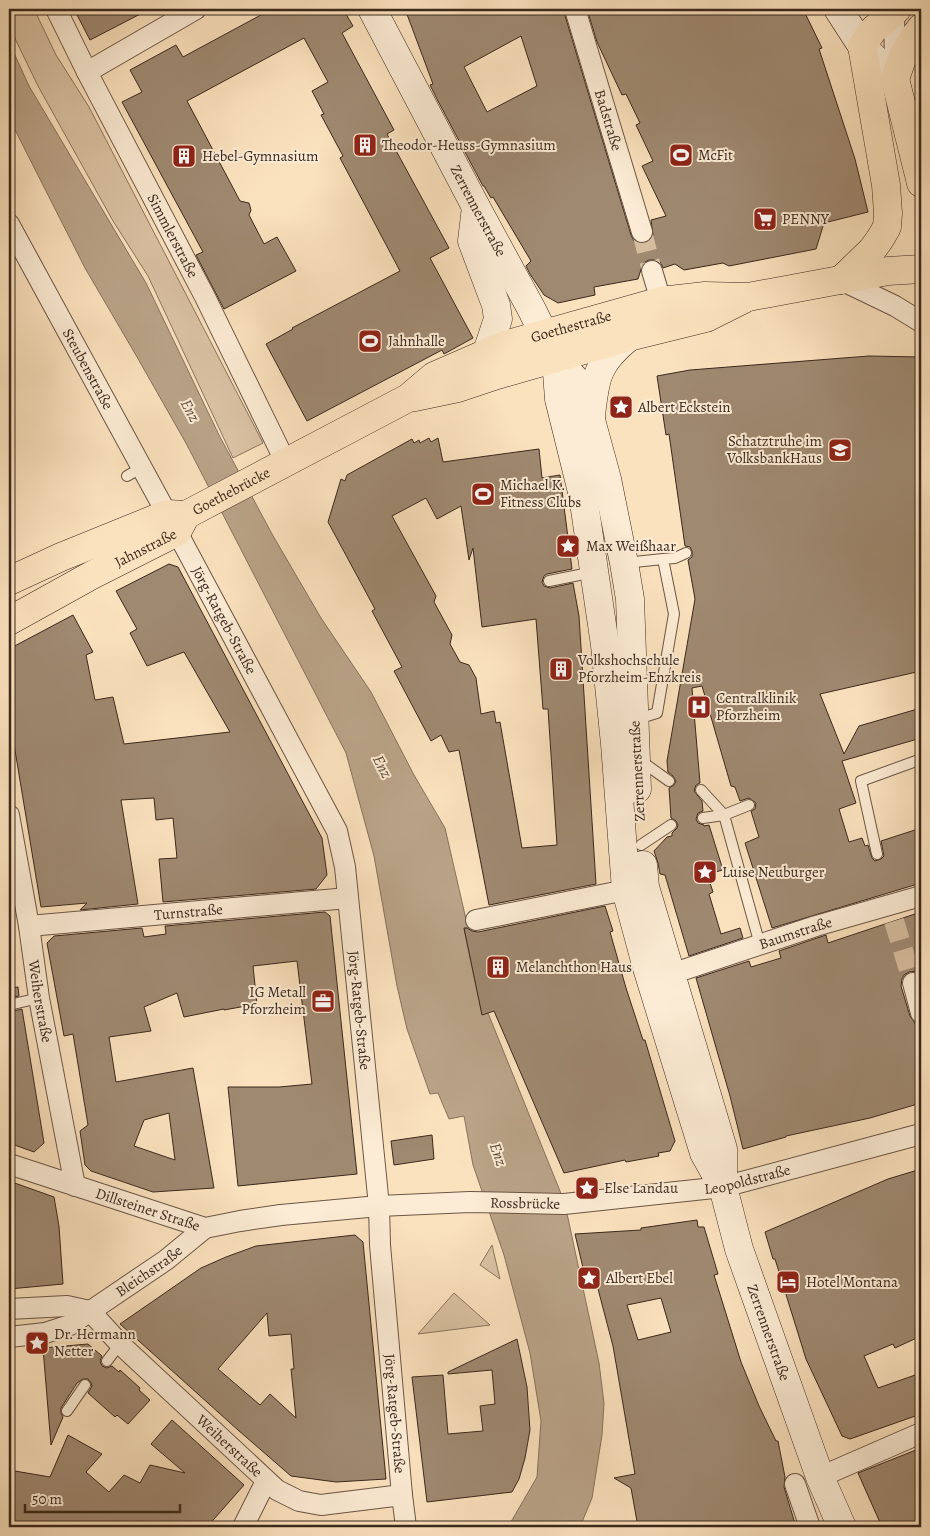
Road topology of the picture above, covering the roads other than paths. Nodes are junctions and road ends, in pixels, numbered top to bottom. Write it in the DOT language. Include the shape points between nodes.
graph roads {
  1 [pos="56,9"];
  2 [pos="196,9"];
  3 [pos="372,9"];
  4 [pos="575,9"];
  5 [pos="838,9"];
  6 [pos="895,9"];
  7 [pos="921,28"];
  8 [pos="862,46"];
  9 [pos="87,72"];
  10 [pos="895,79"];
  11 [pos="874,113"];
  12 [pos="921,184"];
  13 [pos="921,200"];
  14 [pos="476,207"];
  15 [pos="9,224"];
  16 [pos="640,224"];
  17 [pos="921,269"];
  18 [pos="652,271"];
  19 [pos="840,280"];
  20 [pos="748,297"];
  21 [pos="661,301"];
  22 [pos="921,322"];
  23 [pos="544,333"];
  24 [pos="629,337"];
  25 [pos="488,352"];
  26 [pos="556,359"];
  27 [pos="408,398"];
  28 [pos="591,420"];
  29 [pos="281,466"];
  30 [pos="177,520"];
  31 [pos="686,554"];
  32 [pos="664,559"];
  33 [pos="624,563"];
  34 [pos="595,572"];
  35 [pos="9,581"];
  36 [pos="549,581"];
  37 [pos="9,621"];
  38 [pos="624,731"];
  39 [pos="916,761"];
  40 [pos="668,781"];
  41 [pos="701,790"];
  42 [pos="750,805"];
  43 [pos="9,815"];
  44 [pos="724,815"];
  45 [pos="703,818"];
  46 [pos="671,826"];
  47 [pos="641,844"];
  48 [pos="877,854"];
  49 [pos="626,890"];
  50 [pos="921,896"];
  51 [pos="348,898"];
  52 [pos="476,920"];
  53 [pos="29,926"];
  54 [pos="760,945"];
  55 [pos="671,974"];
  56 [pos="913,983"];
  57 [pos="39,998"];
  58 [pos="9,1005"];
  59 [pos="921,1012"];
  60 [pos="921,1134"];
  61 [pos="9,1164"];
  62 [pos="75,1186"];
  63 [pos="722,1187"];
  64 [pos="567,1203"];
  65 [pos="379,1206"];
  66 [pos="205,1228"];
  67 [pos="9,1309"];
  68 [pos="90,1311"];
  69 [pos="9,1337"];
  70 [pos="120,1344"];
  71 [pos="107,1361"];
  72 [pos="85,1385"];
  73 [pos="67,1411"];
  74 [pos="921,1433"];
  75 [pos="808,1480"];
  76 [pos="266,1481"];
  77 [pos="402,1495"];
  78 [pos="243,1527"];
  79 [pos="406,1527"];
  80 [pos="810,1527"];
  81 [pos="842,1527"];
  1 -- 9 [label="street, Simmlerstraße"];
  2 -- 9 [label="street"];
  3 -- 14 [label="main road, Zerrennerstraße"];
  4 -- 16 [label="street, Badstraße"];
  5 -- 8 [label="main road"];
  6 -- 8 [label="main road"];
  6 -- 10 [label="street"];
  7 -- 10 [label="main road" via="903,56"];
  8 -- 10 [label="main road"];
  8 -- 11 [label="main road"];
  9 -- 29 [label="street, Simmlerstraße" via="205,297"];
  10 -- 12 [label="main road"];
  11 -- 13 [label="main road"];
  11 -- 19 [label="main road" via="886,185 886,227 872,250"];
  14 -- 23 [label="main road, Zerrennerstraße"];
  14 -- 25 [label="main road" via="472,241 496,305 498,319"];
  15 -- 30 [label="street, Steubenstraße" via="134,472"];
  17 -- 19 [label="main road, Goethestraße"];
  18 -- 21 [label="street"];
  19 -- 20 [label="main road, Goethestraße"];
  19 -- 22 [label="street"];
  20 -- 21 [label="main road, Goethestraße" via="706,296"];
  20 -- 24 [label="main road, Goethestraße" via="706,318"];
  21 -- 23 [label="main road, Goethestraße"];
  23 -- 25 [label="main road, Goethestraße"];
  23 -- 26 [label="main road, Zerrennerstraße"];
  24 -- 26 [label="main road, Goethestraße"];
  24 -- 28 [label="main road" via="606,359 599,371"];
  25 -- 27 [label="main road, Goethestraße" via="434,376"];
  26 -- 27 [label="main road, Goethestraße" via="458,388"];
  26 -- 28 [label="main road, Zerrennerstraße" via="582,392"];
  26 -- 34 [label="main road, Zerrennerstraße" via="559,399 583,496"];
  27 -- 29 [label="main road, Goethestraße"];
  28 -- 33 [label="main road, Zerrennerstraße"];
  29 -- 30 [label="main road, Goethebrücke"];
  30 -- 35 [label="main road, Jahnstraße" via="61,556"];
  30 -- 37 [label="main road, Jahnstraße" via="92,575"];
  30 -- 51 [label="street, Jörg-Ratgeb-Straße" via="337,831"];
  31 -- 32 [label="lane"];
  32 -- 33 [label="lane"];
  32 -- 38 [label="lane" via="674,614 657,712"];
  33 -- 38 [label="main road, Zerrennerstraße" via="630,599"];
  34 -- 36 [label="lane"];
  34 -- 38 [label="main road, Zerrennerstraße" via="605,645"];
  38 -- 40 [label="lane" via="656,773"];
  38 -- 47 [label="main road, Zerrennerstraße"];
  38 -- 49 [label="main road, Zerrennerstraße"];
  39 -- 48 [label="lane" via="861,781"];
  41 -- 44 [label="lane"];
  42 -- 44 [label="lane"];
  43 -- 53 [label="street, Weiherstraße"];
  44 -- 45 [label="lane"];
  44 -- 54 [label="lane"];
  46 -- 47 [label="lane"];
  47 -- 55 [label="main road, Zerrennerstraße" via="644,887"];
  49 -- 52 [label="street"];
  49 -- 63 [label="main road, Zerrennerstraße" via="704,1153"];
  50 -- 54 [label="street, Baumstraße" via="890,907 814,921"];
  51 -- 53 [label="street, Turnstraße"];
  51 -- 65 [label="street, Jörg-Ratgeb-Straße"];
  53 -- 57 [label="street, Weiherstraße"];
  54 -- 55 [label="street, Baumstraße"];
  55 -- 63 [label="main road, Zerrennerstraße" via="723,1149"];
  56 -- 59 [label="street"];
  57 -- 58 [label="lane"];
  57 -- 62 [label="street, Weiherstraße"];
  60 -- 63 [label="street, Leopoldstraße"];
  61 -- 62 [label="street, Dillsteiner Straße"];
  62 -- 66 [label="street, Dillsteiner Straße"];
  63 -- 64 [label="street, Leopoldstraße"];
  63 -- 75 [label="main road, Zerrennerstraße"];
  64 -- 65 [label="street, Rossbrücke"];
  65 -- 66 [label="street, Dillsteiner Straße" via="281,1215"];
  65 -- 77 [label="street, Jörg-Ratgeb-Straße"];
  66 -- 68 [label="street, Bleichstraße" via="166,1260"];
  67 -- 68 [label="street" via="67,1306"];
  68 -- 69 [label="street, Bleichstraße" via="61,1329"];
  68 -- 70 [label="street, Weiherstraße"];
  70 -- 71 [label="lane"];
  70 -- 76 [label="street, Weiherstraße"];
  72 -- 73 [label="lane"];
  74 -- 75 [label="street"];
  75 -- 80 [label="street"];
  75 -- 81 [label="main road, Zerrennerstraße"];
  76 -- 77 [label="street, Weiherstraße" via="299,1501 321,1505"];
  76 -- 78 [label="street"];
  77 -- 79 [label="street, Jörg-Ratgeb-Straße"];
}
